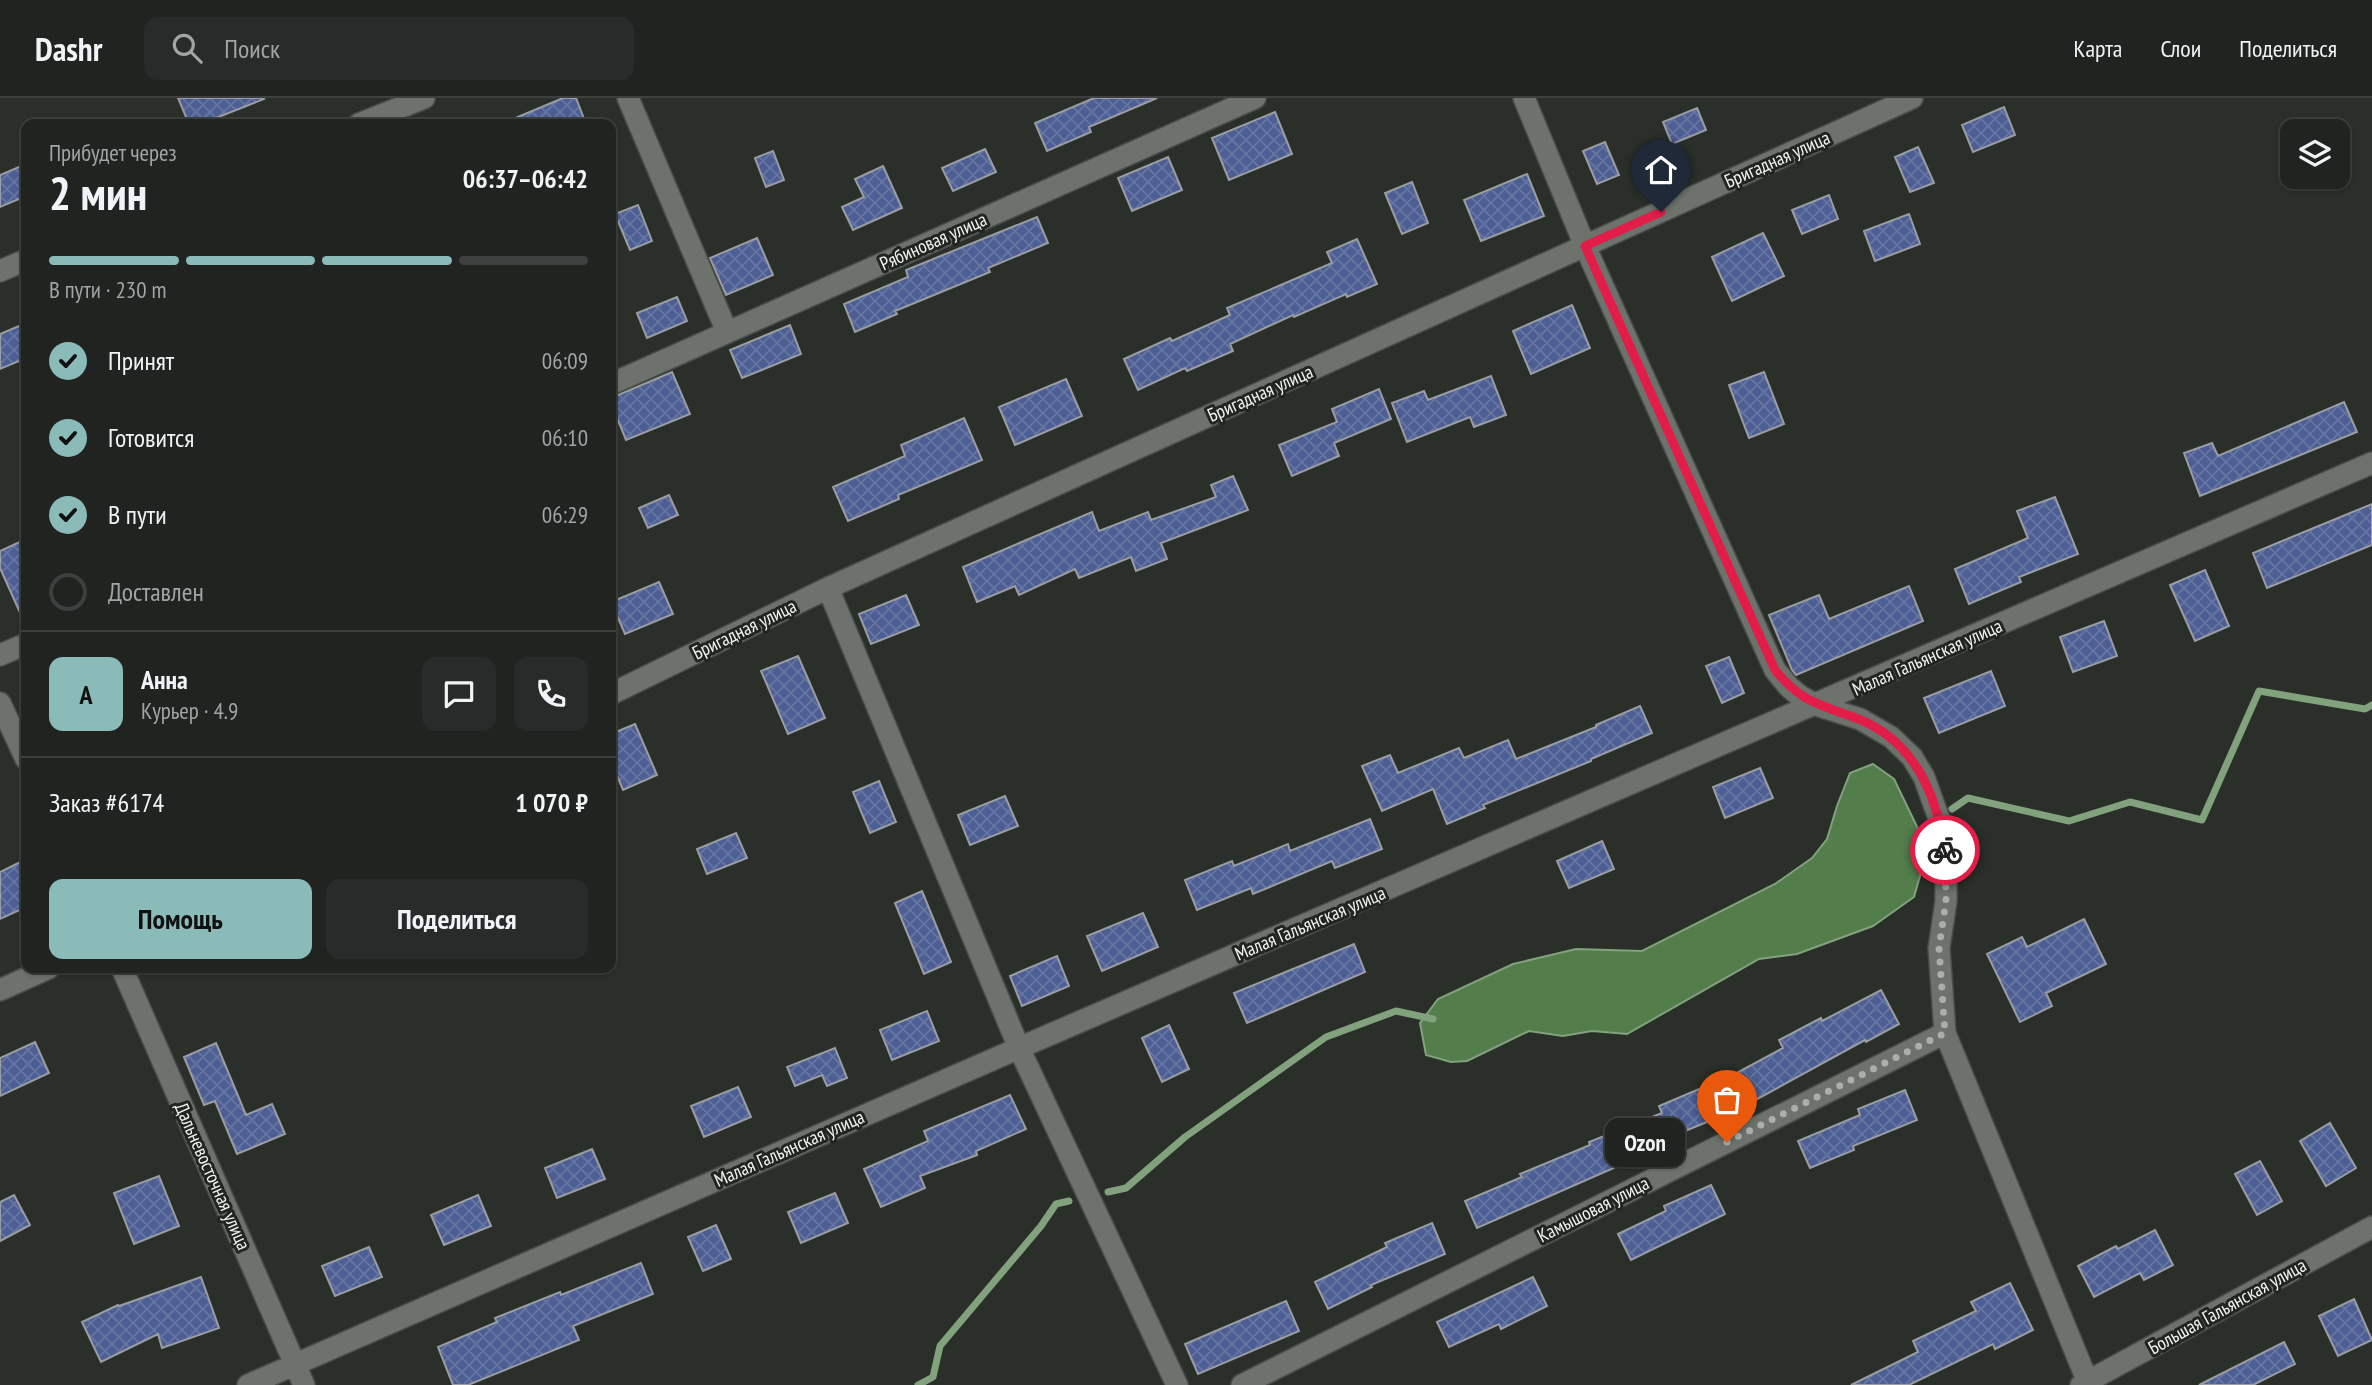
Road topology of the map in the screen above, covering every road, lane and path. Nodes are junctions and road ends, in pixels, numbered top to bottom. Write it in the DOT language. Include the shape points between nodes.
graph roads {
  1 [pos="424,98"];
  2 [pos="628,98"];
  3 [pos="1255,98"];
  4 [pos="1524,98"];
  5 [pos="1912,98"];
  6 [pos="372,119"];
  7 [pos="1585,246"];
  8 [pos="21,262"];
  9 [pos="0,271"];
  10 [pos="727,332"];
  11 [pos="616,382"];
  12 [pos="2372,463"];
  13 [pos="828,587"];
  14 [pos="21,646"];
  15 [pos="0,655"];
  16 [pos="616,692"];
  17 [pos="0,703"];
  18 [pos="1816,705"];
  19 [pos="21,749"];
  20 [pos="38,973"];
  21 [pos="124,973"];
  22 [pos="0,990"];
  23 [pos="1945,1033"];
  24 [pos="1019,1048"];
  25 [pos="2372,1227"];
  26 [pos="295,1364"];
  27 [pos="2086,1384"];
  28 [pos="248,1385"];
  29 [pos="304,1385"];
  30 [pos="1177,1385"];
  31 [pos="1242,1385"];
  1 -- 6 [label="street"];
  2 -- 10 [label="street"];
  3 -- 10 [label="street, Рябиновая улица"];
  4 -- 7 [label="street"];
  5 -- 7 [label="street, Бригадная улица"];
  7 -- 13 [label="street, Бригадная улица"];
  7 -- 18 [label="street" via="1775,670 1789,687"];
  8 -- 9 [label="street"];
  10 -- 11 [label="street, Рябиновая улица"];
  12 -- 18 [label="street, Малая Гальянская улица"];
  13 -- 16 [label="street, Бригадная улица"];
  13 -- 24 [label="street"];
  14 -- 15 [label="street"];
  17 -- 19 [label="street"];
  18 -- 23 [label="street" via="1860,719 1891,737 1924,777 1942,827 1947,858 1939,948"];
  18 -- 24 [label="street, Малая Гальянская улица"];
  20 -- 22 [label="street"];
  21 -- 26 [label="street, Дальневосточная улица"];
  23 -- 27 [label="street"];
  23 -- 31 [label="street, Камышовая улица"];
  24 -- 26 [label="street, Малая Гальянская улица"];
  24 -- 30 [label="street"];
  25 -- 27 [label="street, Большая Гальянская улица"];
  26 -- 28 [label="street, Малая Гальянская улица"];
  26 -- 29 [label="street, Дальневосточная улица"];
}
